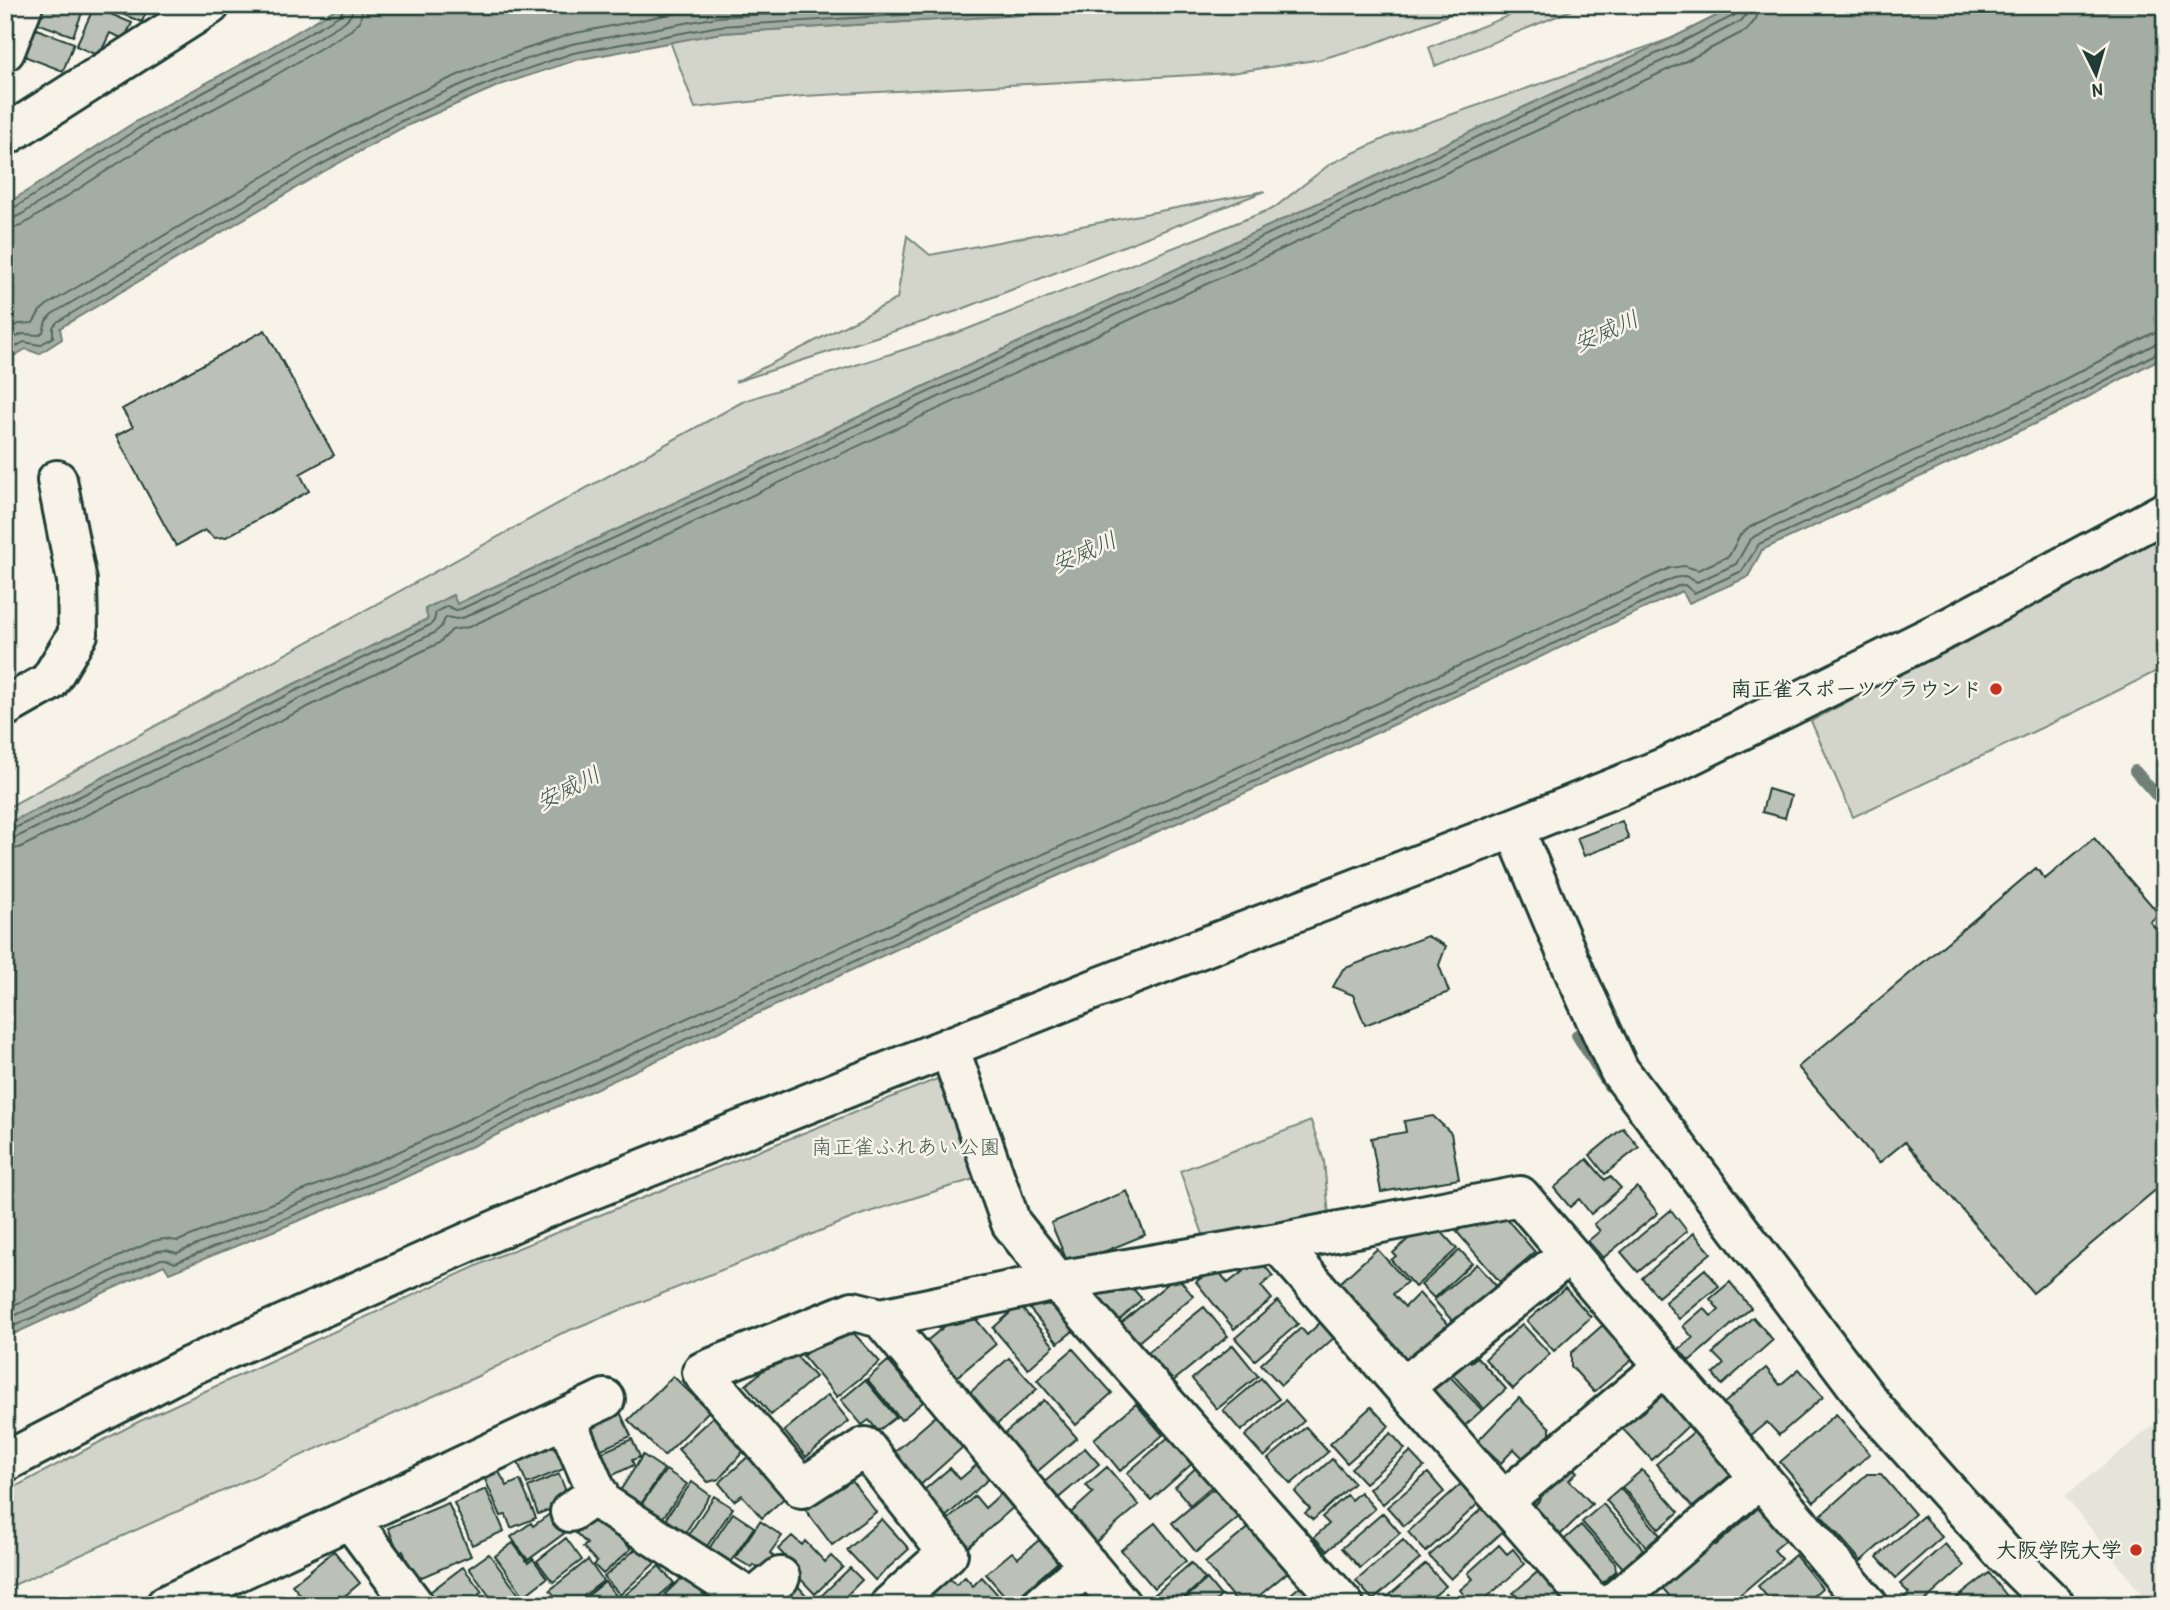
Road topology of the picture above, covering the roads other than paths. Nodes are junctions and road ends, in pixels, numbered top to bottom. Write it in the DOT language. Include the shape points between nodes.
graph roads {
  1 [pos="23,5"];
  2 [pos="210,5"];
  3 [pos="5,51"];
  4 [pos="5,136"];
  5 [pos="57,480"];
  6 [pos="2165,512"];
  7 [pos="5,707"];
  8 [pos="1514,828"];
  9 [pos="949,1047"];
  10 [pos="1278,1243"];
  11 [pos="1569,1254"];
  12 [pos="1057,1281"];
  13 [pos="881,1318"];
  14 [pos="1665,1366"];
  15 [pos="1404,1387"];
  16 [pos="605,1399"];
  17 [pos="565,1418"];
  18 [pos="5,1462"];
  19 [pos="1760,1478"];
  20 [pos="1503,1501"];
  21 [pos="350,1519"];
  22 [pos="1088,1565"];
  23 [pos="759,1594"];
  24 [pos="1636,1597"];
  25 [pos="166,1605"];
  26 [pos="414,1605"];
  27 [pos="890,1605"];
  28 [pos="1042,1605"];
  29 [pos="1121,1605"];
  30 [pos="1344,1605"];
  31 [pos="1594,1605"];
  32 [pos="1868,1605"];
  33 [pos="2055,1605"];
  1 -- 3 [label="street"];
  2 -- 4 [label="street"];
  5 -- 7 [label="street" via="77,581 78,634 49,682"];
  6 -- 8 [label="street" via="1954,625 1666,766"];
  8 -- 9 [label="street"];
  8 -- 33 [label="street" via="1619,1070 1876,1411"];
  9 -- 12 [label="street" via="1011,1223"];
  9 -- 18 [label="street" via="543,1209 190,1366"];
  10 -- 11 [label="street" via="1520,1196"];
  10 -- 12 [label="street"];
  10 -- 15 [label="street"];
  11 -- 14 [label="street"];
  11 -- 15 [label="street"];
  12 -- 13 [label="street"];
  12 -- 30 [label="street"];
  13 -- 22 [label="street"];
  13 -- 27 [label="street" via="853,1311 702,1372 802,1488 865,1447 948,1553"];
  14 -- 19 [label="street"];
  14 -- 20 [label="street"];
  15 -- 20 [label="street"];
  16 -- 17 [label="street"];
  17 -- 21 [label="street"];
  17 -- 23 [label="street" via="584,1503 601,1502"];
  19 -- 24 [label="street"];
  19 -- 32 [label="street"];
  20 -- 31 [label="street"];
  21 -- 25 [label="street"];
  21 -- 26 [label="street"];
  22 -- 28 [label="street"];
  22 -- 29 [label="street"];
}
